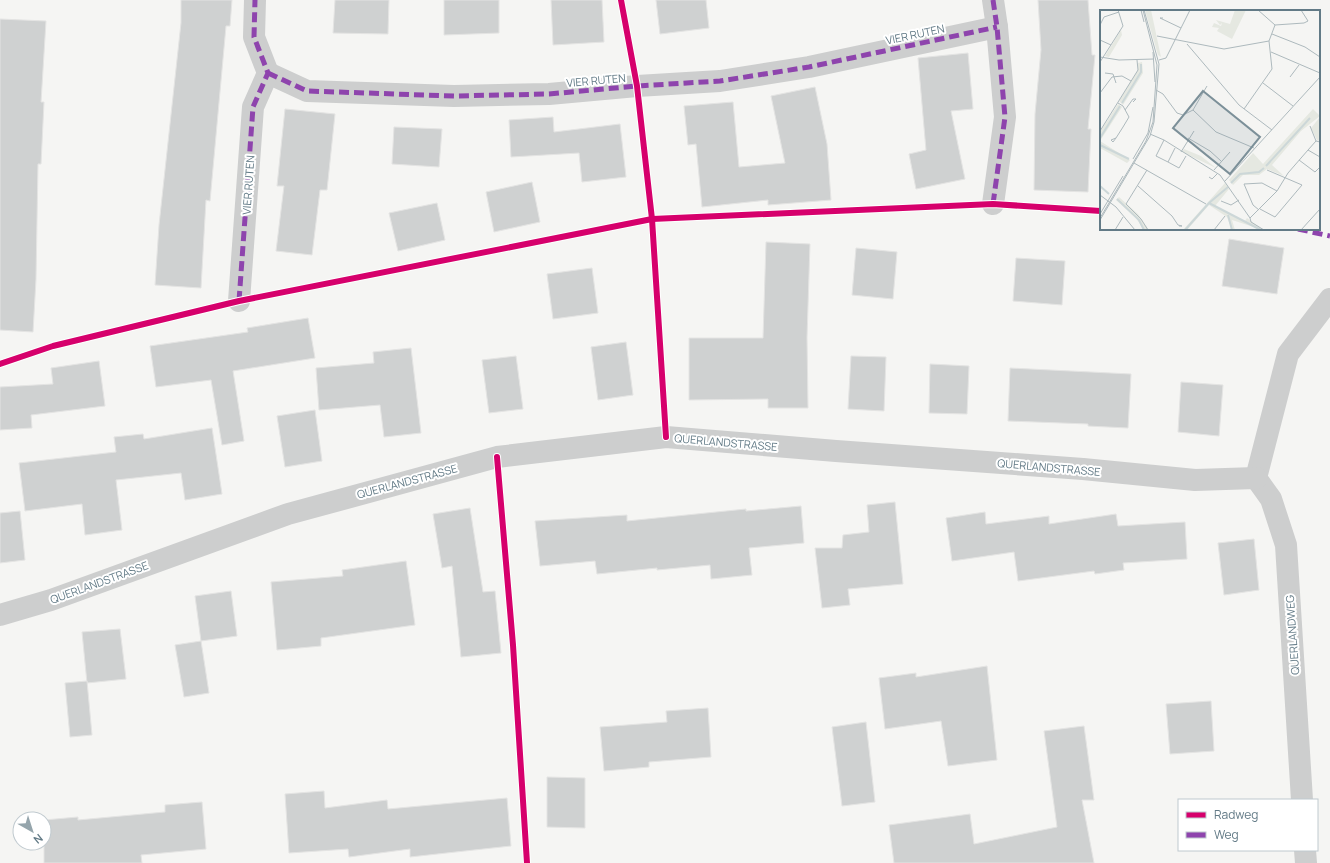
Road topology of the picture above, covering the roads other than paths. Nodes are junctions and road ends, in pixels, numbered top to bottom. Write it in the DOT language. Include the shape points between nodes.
graph roads {
  1 [pos="255,0"];
  2 [pos="993,0"];
  3 [pos="997,27"];
  4 [pos="268,73"];
  5 [pos="993,204"];
  6 [pos="1330,299"];
  7 [pos="239,301"];
  8 [pos="1256,478"];
  9 [pos="0,615"];
  10 [pos="1302,799"];
  11 [pos="1306,851"];
  12 [pos="1306,863"];
  1 -- 4 [label="street" via="254,37"];
  2 -- 3 [label="street"];
  3 -- 4 [label="street, VIER RUTEN" via="809,67 720,81 548,94 454,96 307,91"];
  3 -- 5 [label="street" via="1005,117"];
  4 -- 7 [label="street, VIER RUTEN" via="253,107"];
  6 -- 8 [label="street" via="1288,354"];
  8 -- 9 [label="street, QUERLANDSTRASSE" via="1195,480 666,436 497,457 288,514 51,600"];
  8 -- 10 [label="street, QUERLANDWEG" via="1271,499 1286,545"];
  11 -- 12 [label="street"];
}
